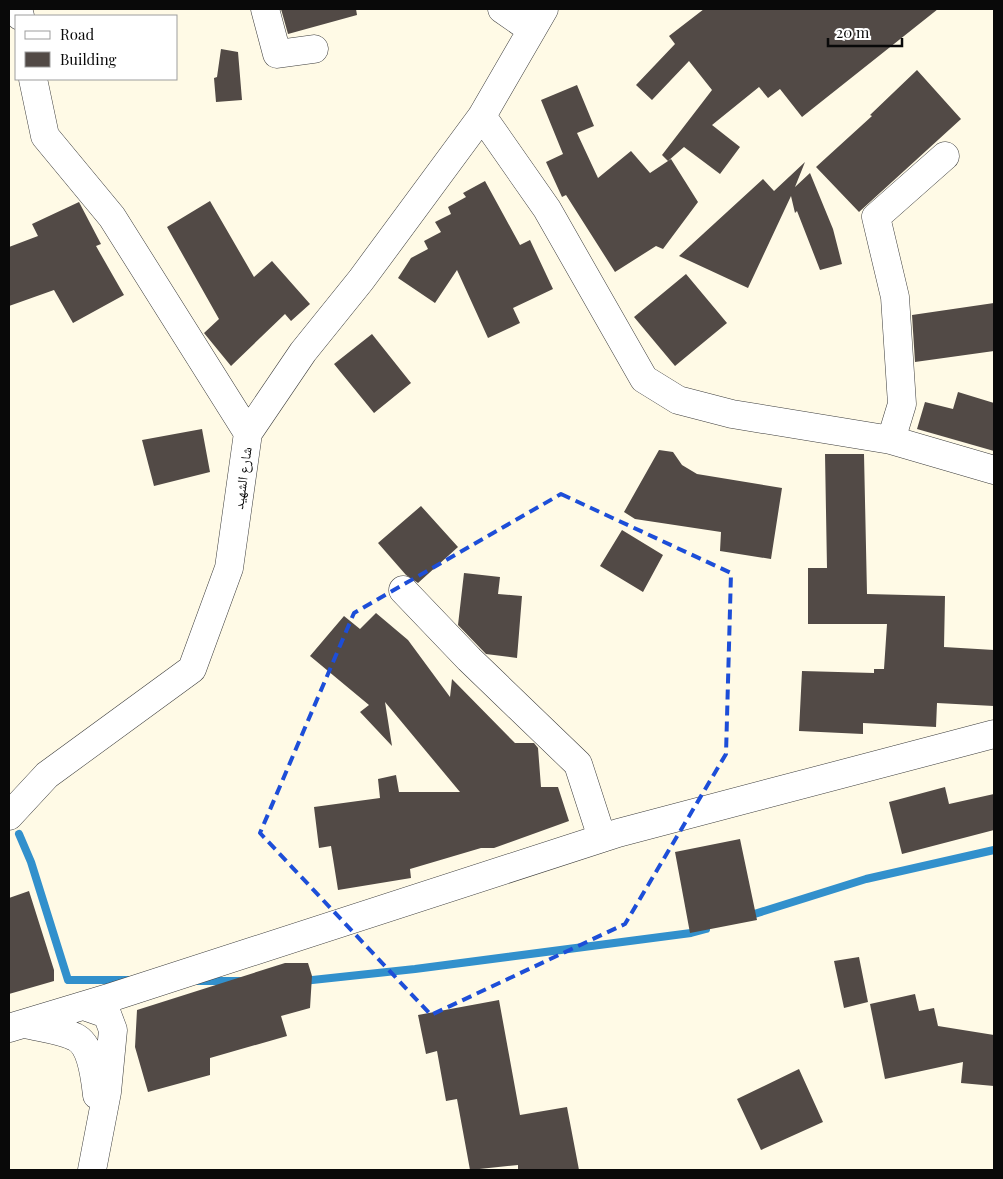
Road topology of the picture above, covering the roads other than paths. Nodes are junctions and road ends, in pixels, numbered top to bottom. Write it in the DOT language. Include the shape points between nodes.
graph roads {
  1 [pos="265,9"];
  2 [pos="502,9"];
  3 [pos="538,19"];
  4 [pos="314,49"];
  5 [pos="33,80"];
  6 [pos="482,116"];
  7 [pos="945,156"];
  8 [pos="248,434"];
  9 [pos="891,440"];
  10 [pos="994,470"];
  11 [pos="403,590"];
  12 [pos="994,734"];
  13 [pos="9,816"];
  14 [pos="602,838"];
  15 [pos="142,988"];
  16 [pos="84,1006"];
  17 [pos="17,1026"];
  18 [pos="113,1030"];
  19 [pos="98,1136"];
  20 [pos="92,1170"];
  1 -- 4 [label="street" via="277,54"];
  2 -- 3 [label="street"];
  3 -- 6 [label="street"];
  5 -- 8 [label="street, شارع الشهيد" via="45,136 112,217"];
  6 -- 8 [label="street" via="361,280 303,352"];
  6 -- 9 [label="street" via="547,209 644,378 678,400 732,414"];
  7 -- 9 [label="street" via="876,217 895,296 902,404"];
  8 -- 13 [label="street, شارع الشهيد" via="229,568 192,669 48,776"];
  9 -- 10 [label="street"];
  11 -- 14 [label="street" via="578,764"];
  12 -- 14 [label="street"];
  14 -- 15 [label="street"];
  15 -- 16 [label="street"];
  15 -- 18 [label="street"];
  16 -- 17 [label="street"];
  16 -- 18 [label="street" via="107,1014"];
  17 -- 19 [label="street" via="77,1038 88,1053 95,1072"];
  18 -- 19 [label="street" via="107,1092"];
  19 -- 20 [label="street"];
}
